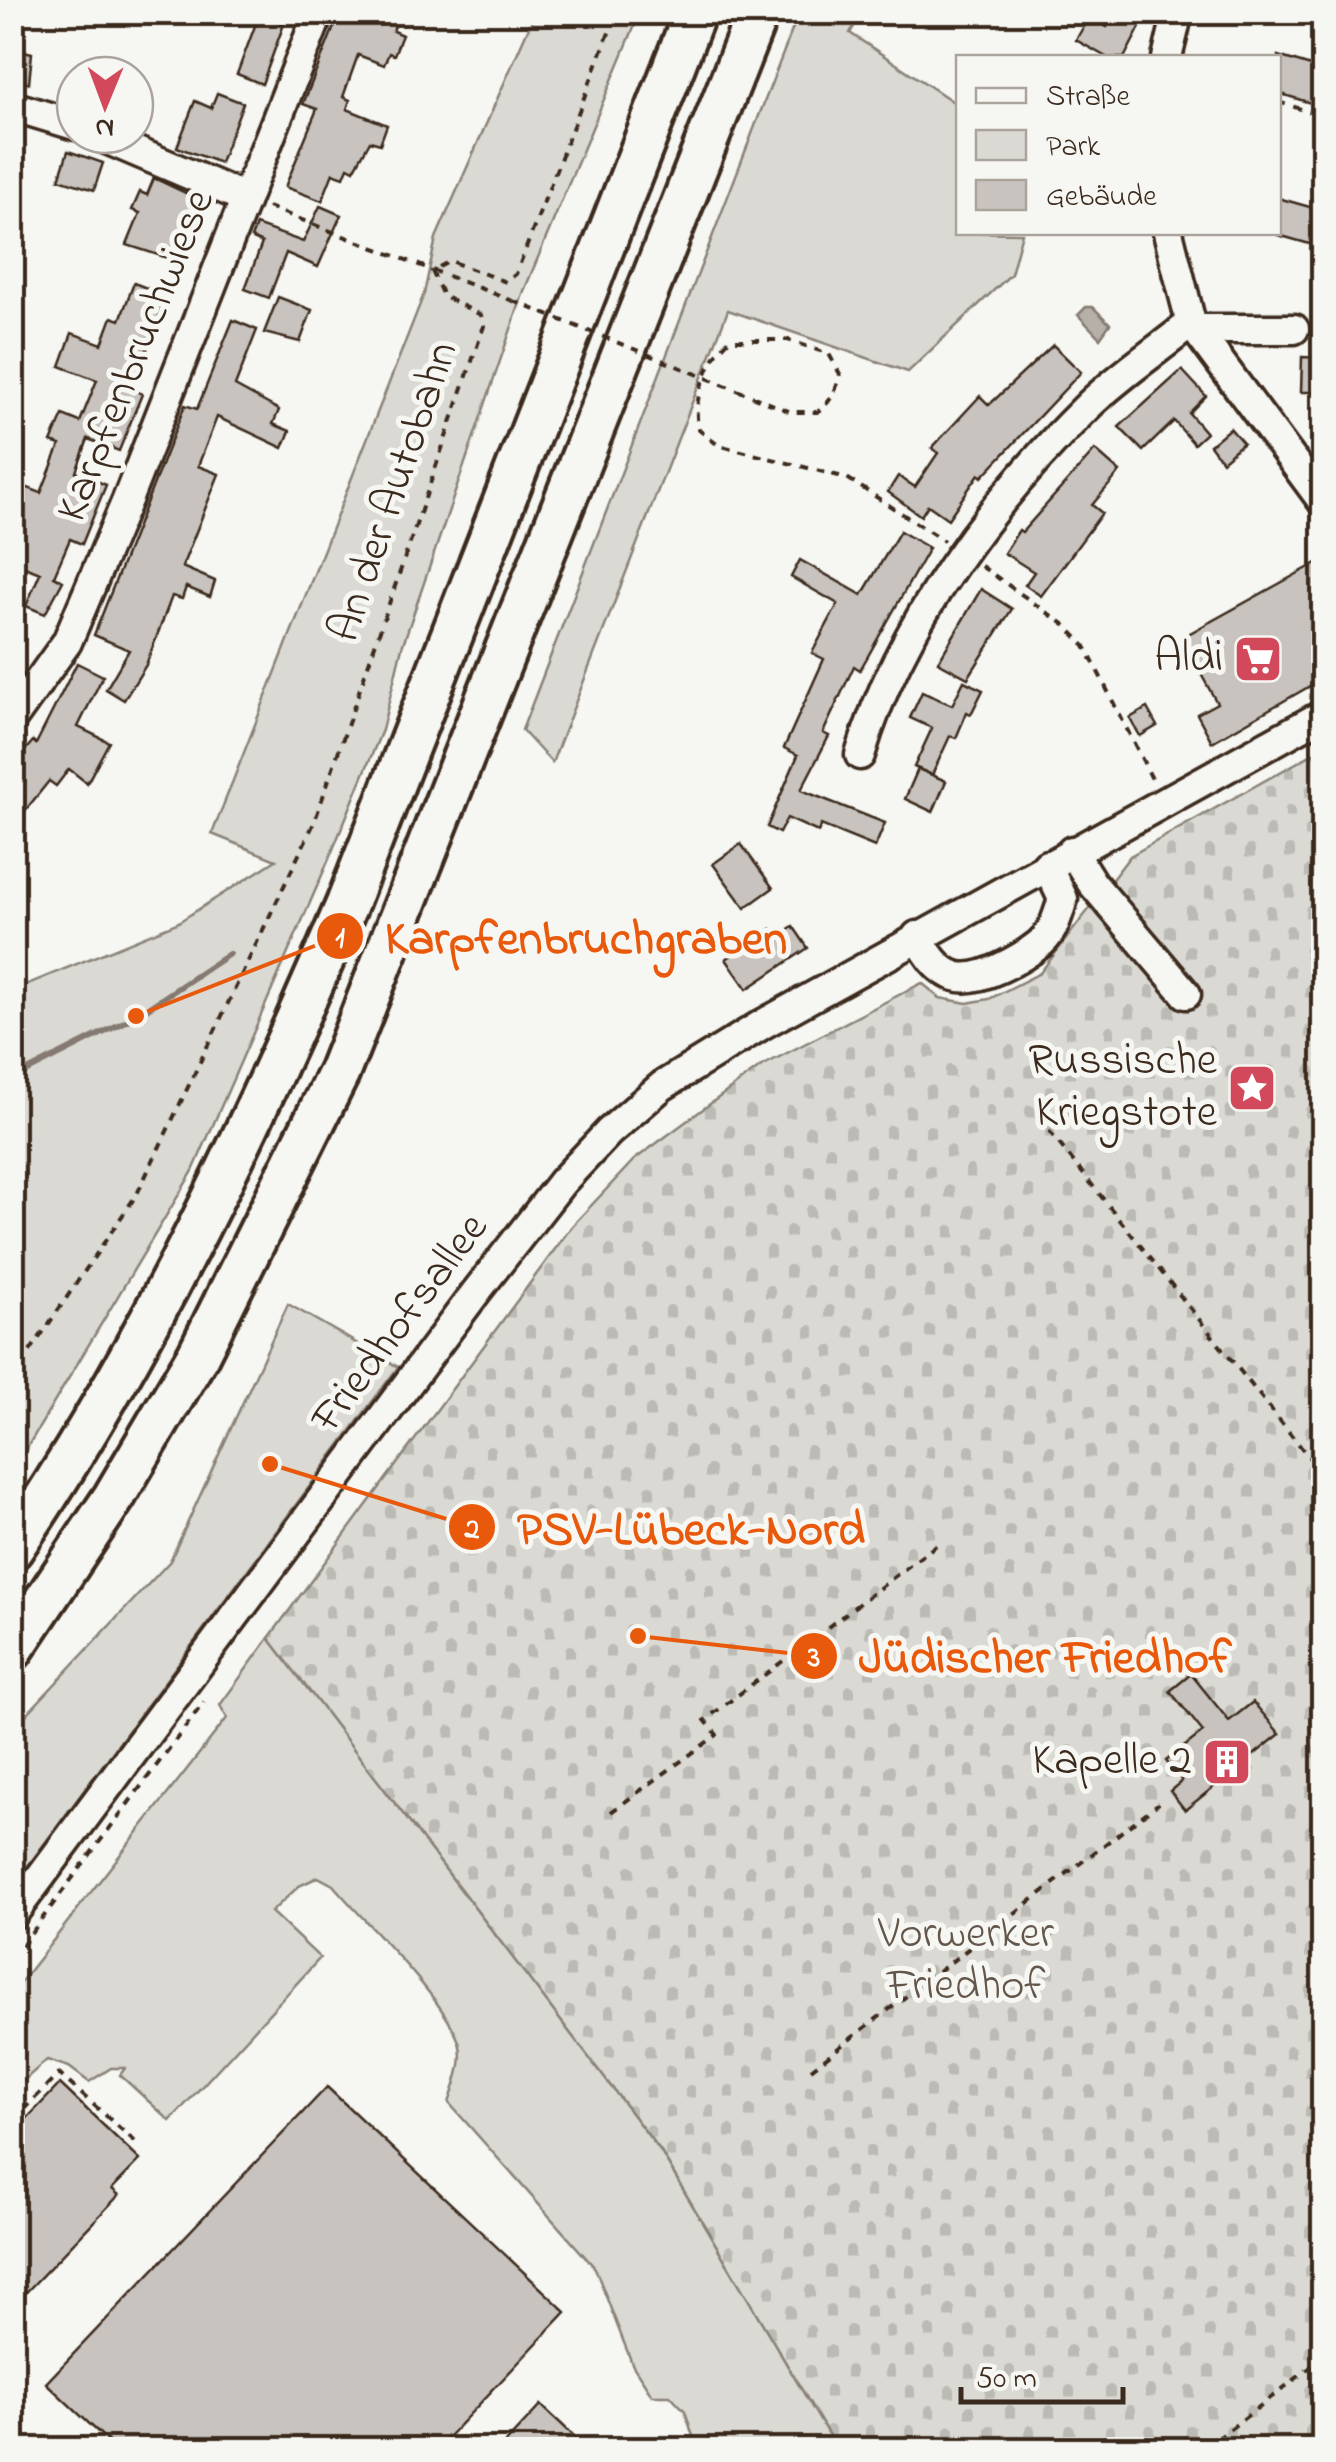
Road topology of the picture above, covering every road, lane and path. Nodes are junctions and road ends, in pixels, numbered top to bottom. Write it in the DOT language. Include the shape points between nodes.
graph roads {
  1 [pos="319,12"];
  2 [pos="617,12"];
  3 [pos="696,12"];
  4 [pos="758,12"];
  5 [pos="1178,12"];
  6 [pos="1168,55"];
  7 [pos="1281,103"];
  8 [pos="12,106"];
  9 [pos="1324,116"];
  10 [pos="55,120"];
  11 [pos="145,155"];
  12 [pos="245,198"];
  13 [pos="1169,235"];
  14 [pos="432,271"];
  15 [pos="1194,326"];
  16 [pos="1294,329"];
  17 [pos="1324,503"];
  18 [pos="962,556"];
  19 [pos="1324,714"];
  20 [pos="12,719"];
  21 [pos="860,756"];
  22 [pos="1164,802"];
  23 [pos="1059,858"];
  24 [pos="917,936"];
  25 [pos="1186,994"];
  26 [pos="1049,1130"];
  27 [pos="12,1378"];
  28 [pos="1324,1476"];
  29 [pos="939,1543"];
  30 [pos="12,1548"];
  31 [pos="12,1650"];
  32 [pos="213,1690"];
  33 [pos="1159,1804"];
  34 [pos="611,1812"];
  35 [pos="12,1914"];
  36 [pos="12,1958"];
  37 [pos="810,2069"];
  38 [pos="12,2121"];
  39 [pos="138,2146"];
  40 [pos="1324,2357"];
  41 [pos="1210,2450"];
  1 -- 12 [label="street, Karpfenbruchwiese"];
  2 -- 14 [label="path, An der Autobahn" via="516,274 506,282 450,260"];
  3 -- 30 [label="highway" via="348,904 285,1049 145,1334"];
  4 -- 31 [label="highway" via="339,1072 198,1355 114,1498"];
  5 -- 6 [label="street"];
  7 -- 9 [label="path"];
  8 -- 10 [label="street"];
  11 -- 12 [label="street"];
  12 -- 14 [label="path"];
  12 -- 20 [label="street, Karpfenbruchwiese" via="66,642"];
  13 -- 15 [label="street"];
  14 -- 18 [label="path, bridge" via="513,301 737,390 791,412 817,412 830,401 840,374 829,354 788,340 729,340 714,358 696,404 699,430 718,445 847,478"];
  14 -- 27 [label="path, An der Autobahn" via="443,296 480,314 484,326 314,823 138,1194"];
  15 -- 16 [label="street"];
  15 -- 17 [label="street"];
  15 -- 18 [label="street" via="1091,403"];
  18 -- 21 [label="street" via="878,697"];
  18 -- 22 [label="path" via="1066,625 1085,646"];
  19 -- 22 [label="street, Friedhofsallee"];
  22 -- 23 [label="street, Friedhofsallee"];
  23 -- 24 [label="street, Friedhofsallee"];
  23 -- 24 [label="street" via="1063,899 1054,926 1043,941 990,971 952,976"];
  23 -- 25 [label="street" via="1092,883"];
  24 -- 35 [label="street, Friedhofsallee" via="662,1086 562,1182"];
  26 -- 28 [label="path"];
  29 -- 34 [label="path" via="704,1720 717,1736"];
  32 -- 36 [label="path"];
  33 -- 37 [label="path"];
  38 -- 39 [label="path" via="59,2074"];
  40 -- 41 [label="path"];
}
